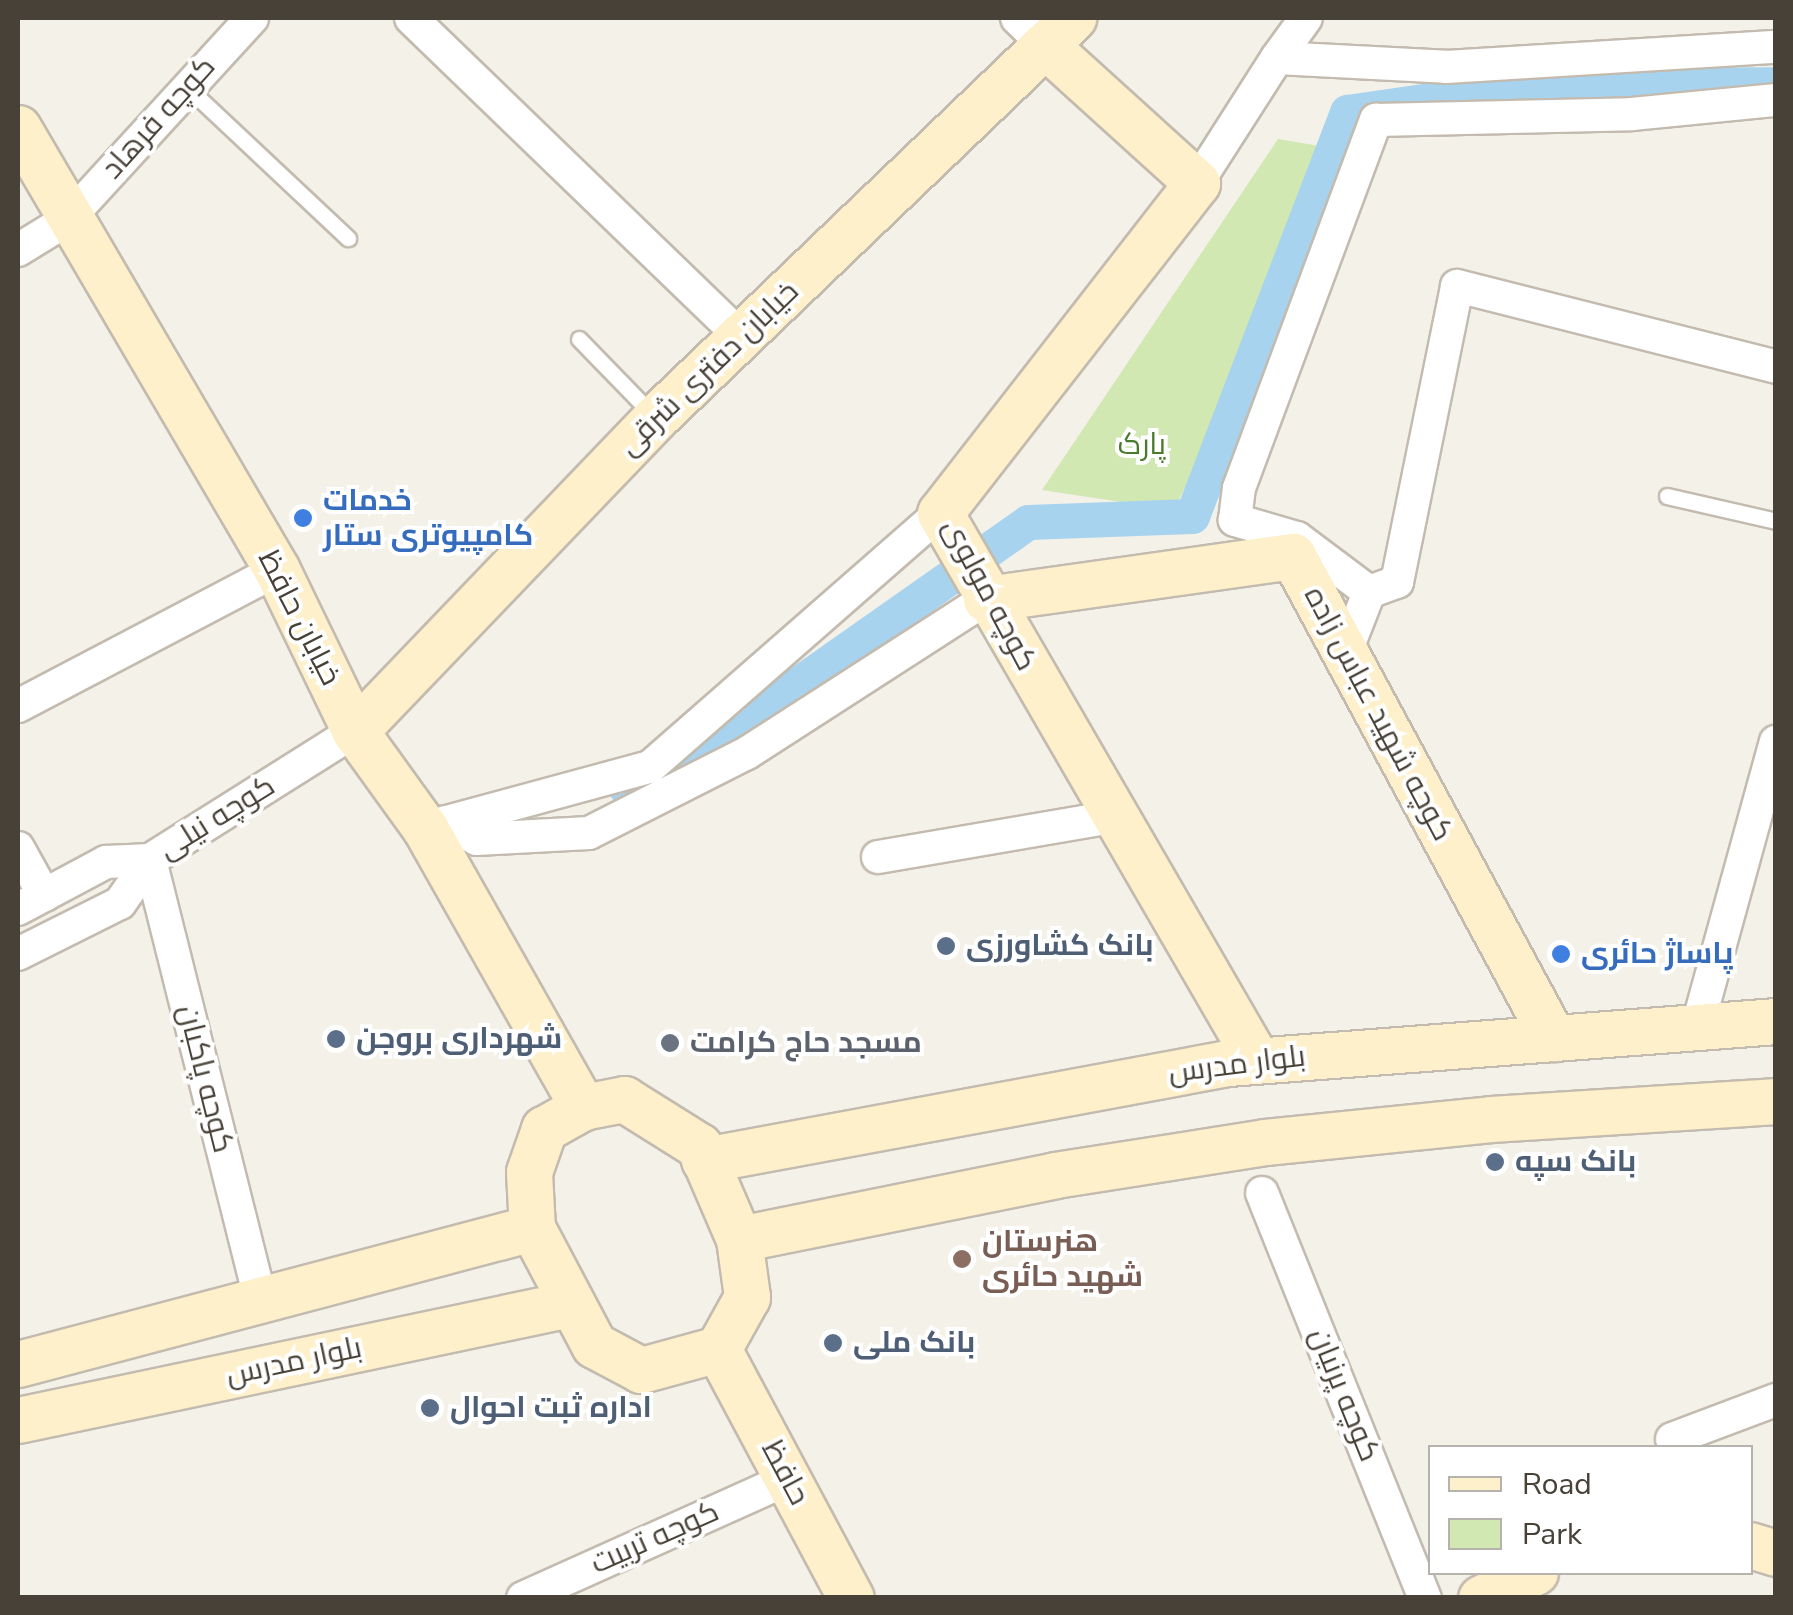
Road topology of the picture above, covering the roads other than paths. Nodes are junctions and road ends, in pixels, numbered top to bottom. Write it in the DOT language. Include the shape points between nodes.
graph roads {
  1 [pos="252,18"];
  2 [pos="411,18"];
  3 [pos="1306,18"];
  4 [pos="1045,27"];
  5 [pos="1776,47"];
  6 [pos="1276,58"];
  7 [pos="187,86"];
  8 [pos="1776,100"];
  9 [pos="18,128"];
  10 [pos="1197,183"];
  11 [pos="67,220"];
  12 [pos="348,238"];
  13 [pos="18,250"];
  14 [pos="742,337"];
  15 [pos="579,340"];
  16 [pos="1776,367"];
  17 [pos="656,418"];
  18 [pos="1667,496"];
  19 [pos="940,513"];
  20 [pos="1776,521"];
  21 [pos="277,570"];
  22 [pos="1369,592"];
  23 [pos="986,599"];
  24 [pos="1346,654"];
  25 [pos="18,706"];
  26 [pos="356,731"];
  27 [pos="1776,742"];
  28 [pos="1117,816"];
  29 [pos="435,825"];
  30 [pos="18,848"];
  31 [pos="878,857"];
  32 [pos="150,860"];
  33 [pos="31,902"];
  34 [pos="18,954"];
  35 [pos="1776,1021"];
  36 [pos="1697,1028"];
  37 [pos="1553,1038"];
  38 [pos="1257,1060"];
  39 [pos="1776,1102"];
  40 [pos="583,1107"];
  41 [pos="704,1160"];
  42 [pos="1262,1193"];
  43 [pos="532,1228"];
  44 [pos="739,1239"];
  45 [pos="260,1297"];
  46 [pos="570,1304"];
  47 [pos="718,1349"];
  48 [pos="18,1364"];
  49 [pos="1776,1400"];
  50 [pos="18,1420"];
  51 [pos="1672,1439"];
  52 [pos="788,1479"];
  53 [pos="1529,1575"];
  54 [pos="523,1598"];
  55 [pos="851,1598"];
  56 [pos="1425,1598"];
  57 [pos="1481,1598"];
  1 -- 7 [label="street, کوچه فرهاد"];
  2 -- 14 [label="street"];
  3 -- 6 [label="street"];
  4 -- 10 [label="street"];
  4 -- 14 [label="street, خیابان دفتری شرقی"];
  5 -- 6 [label="street" via="1446,67"];
  6 -- 10 [label="street"];
  7 -- 11 [label="street, کوچه فرهاد"];
  7 -- 12 [label="lane"];
  8 -- 22 [label="street" via="1632,114 1376,120 1239,488 1235,520 1297,538"];
  9 -- 11 [label="street, خیابان حافظ"];
  10 -- 19 [label="street, کوچه مولوی"];
  11 -- 13 [label="street, کوچه فرهاد"];
  11 -- 21 [label="street, خیابان حافظ"];
  14 -- 17 [label="street, خیابان دفتری شرقی"];
  15 -- 17 [label="lane"];
  16 -- 22 [label="street" via="1456,286 1397,582"];
  17 -- 26 [label="street, خیابان دفتری شرقی"];
  18 -- 20 [label="lane"];
  19 -- 23 [label="street, کوچه مولوی"];
  19 -- 29 [label="street" via="650,767"];
  21 -- 25 [label="street"];
  21 -- 26 [label="street, خیابان حافظ"];
  22 -- 24 [label="street"];
  23 -- 24 [label="street, کوچه شهید عباس زاده" via="1293,556"];
  23 -- 28 [label="street, کوچه مولوی"];
  23 -- 29 [label="street" via="748,753 589,833 477,839"];
  24 -- 37 [label="street, کوچه شهید عباس زاده"];
  26 -- 29 [label="street, خیابان حافظ"];
  26 -- 32 [label="street, کوچه نیلی"];
  27 -- 36 [label="street"];
  28 -- 31 [label="street"];
  28 -- 38 [label="street, کوچه مولوی"];
  29 -- 40 [label="street, خیابان حافظ"];
  30 -- 33 [label="street"];
  32 -- 33 [label="street, کوچه نیلی" via="106,862"];
  32 -- 34 [label="street" via="120,903"];
  32 -- 45 [label="street, کوچه پاکبان"];
  35 -- 36 [label="street, بلوار مدرس"];
  36 -- 37 [label="street, بلوار مدرس"];
  37 -- 38 [label="street, بلوار مدرس"];
  38 -- 41 [label="street, بلوار مدرس"];
  39 -- 44 [label="street" via="1491,1119 1265,1142 1055,1174"];
  40 -- 41 [label="street" via="624,1099 699,1146"];
  40 -- 43 [label="street" via="544,1129 529,1172"];
  41 -- 44 [label="street"];
  42 -- 56 [label="street, کوچه پرنیان"];
  43 -- 45 [label="street"];
  43 -- 46 [label="street"];
  44 -- 47 [label="street" via="747,1297"];
  45 -- 48 [label="street"];
  46 -- 47 [label="street" via="594,1345 641,1370"];
  46 -- 50 [label="street, بلوار مدرس"];
  47 -- 52 [label="street, حافظ"];
  49 -- 51 [label="street"];
  52 -- 54 [label="street, کوچه تربیت"];
  52 -- 55 [label="street, حافظ"];
  53 -- 57 [label="street"];
}
